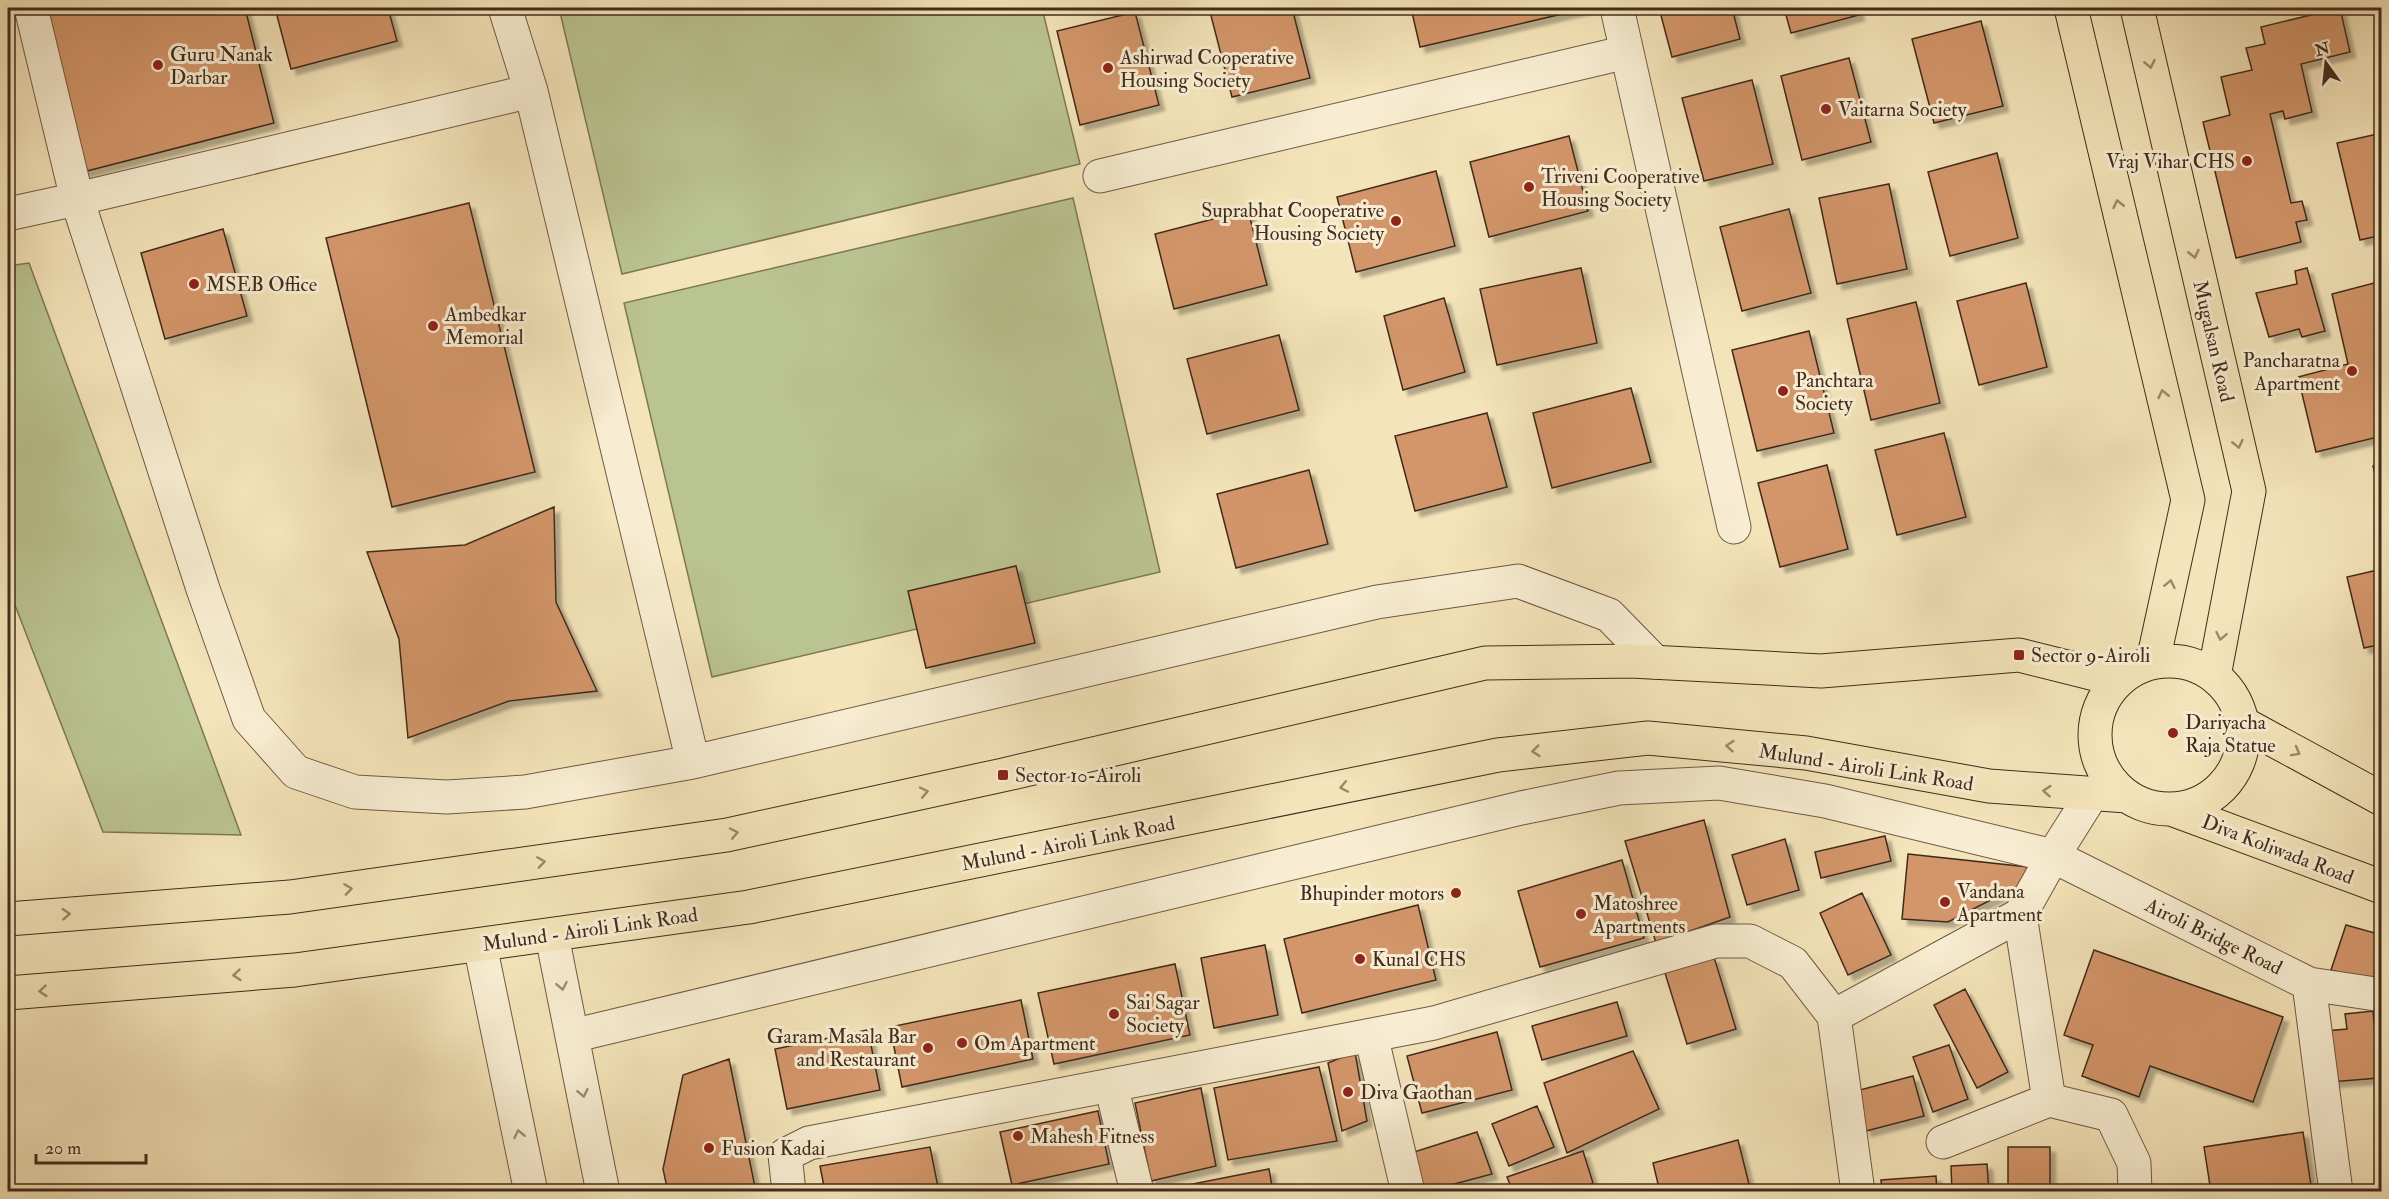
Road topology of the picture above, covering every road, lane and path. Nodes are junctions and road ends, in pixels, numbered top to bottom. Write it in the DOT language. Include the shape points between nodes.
graph roads {
  1 [pos="31,8"];
  2 [pos="505,8"];
  3 [pos="1617,8"];
  4 [pos="2071,8"];
  5 [pos="2137,8"];
  6 [pos="1627,52"];
  7 [pos="531,91"];
  8 [pos="1100,177"];
  9 [pos="77,200"];
  10 [pos="8,214"];
  11 [pos="1734,527"];
  12 [pos="1655,662"];
  13 [pos="2153,662"];
  14 [pos="2214,676"];
  15 [pos="2119,681"];
  16 [pos="2244,724"];
  17 [pos="693,762"];
  18 [pos="2092,794"];
  19 [pos="2127,796"];
  20 [pos="2382,799"];
  21 [pos="2174,810"];
  22 [pos="2053,856"];
  23 [pos="2382,887"];
  24 [pos="2020,915"];
  25 [pos="8,919"];
  26 [pos="552,936"];
  27 [pos="480,945"];
  28 [pos="2308,984"];
  29 [pos="8,993"];
  30 [pos="2382,995"];
  31 [pos="1834,1016"];
  32 [pos="1371,1035"];
  33 [pos="572,1036"];
  34 [pos="1111,1085"];
  35 [pos="2049,1100"];
  36 [pos="1943,1143"];
  37 [pos="531,1191"];
  38 [pos="603,1191"];
  39 [pos="789,1191"];
  40 [pos="1137,1191"];
  41 [pos="1408,1191"];
  42 [pos="1858,1191"];
  43 [pos="2135,1191"];
  44 [pos="2336,1191"];
  1 -- 9 [label="street"];
  2 -- 7 [label="street"];
  3 -- 6 [label="street"];
  13 -- 4 [label="main road, one-way" via="2188,500"];
  5 -- 14 [label="main road, Mugalsan Road, one-way" via="2249,491"];
  6 -- 8 [label="street"];
  6 -- 11 [label="street"];
  7 -- 9 [label="street"];
  7 -- 17 [label="street"];
  9 -- 10 [label="street"];
  9 -- 17 [label="street" via="245,709 249,719 296,772 355,792 447,797 525,792"];
  12 -- 15 [label="main road" via="1821,671 2019,655"];
  12 -- 17 [label="street" via="1609,615 1518,581 1377,602"];
  25 -- 12 [label="main road, one-way" via="290,897 727,835 1485,663"];
  13 -- 14 [label="main road" via="2178,660 2202,667"];
  13 -- 15 [label="main road"];
  14 -- 16 [label="main road" via="2229,690"];
  15 -- 19 [label="main road" via="2098,709 2094,733 2098,758 2109,779"];
  16 -- 20 [label="main road, one-way"];
  16 -- 21 [label="main road" via="2244,749 2235,772 2219,791 2198,804"];
  18 -- 19 [label="main road, Mulund - Airoli Link Road"];
  18 -- 22 [label="street"];
  18 -- 26 [label="main road, Mulund - Airoli Link Road, one-way" via="1989,786 1806,753 1648,738 1498,755 749,907"];
  19 -- 21 [label="main road" via="2149,807"];
  21 -- 23 [label="main road, Diva Koliwada Road"];
  22 -- 24 [label="street"];
  22 -- 28 [label="street, Airoli Bridge Road"];
  22 -- 33 [label="street, Airoli Bridge Road" via="1825,801 1719,783 1619,788 1521,808"];
  24 -- 31 [label="street"];
  24 -- 35 [label="street"];
  26 -- 27 [label="main road, Mulund - Airoli Link Road"];
  26 -- 33 [label="street, one-way"];
  27 -- 29 [label="main road, Mulund - Airoli Link Road, one-way" via="295,970"];
  37 -- 27 [label="street, one-way"];
  28 -- 30 [label="street, Airoli Bridge Road"];
  28 -- 44 [label="street"];
  31 -- 32 [label="street" via="1793,963 1750,941 1716,941 1434,1023"];
  31 -- 42 [label="street"];
  32 -- 34 [label="street"];
  32 -- 41 [label="street"];
  33 -- 38 [label="street, one-way"];
  34 -- 39 [label="street" via="809,1143 785,1155"];
  34 -- 40 [label="street"];
  35 -- 36 [label="street"];
  35 -- 43 [label="street" via="2111,1115 2134,1163"];
}
